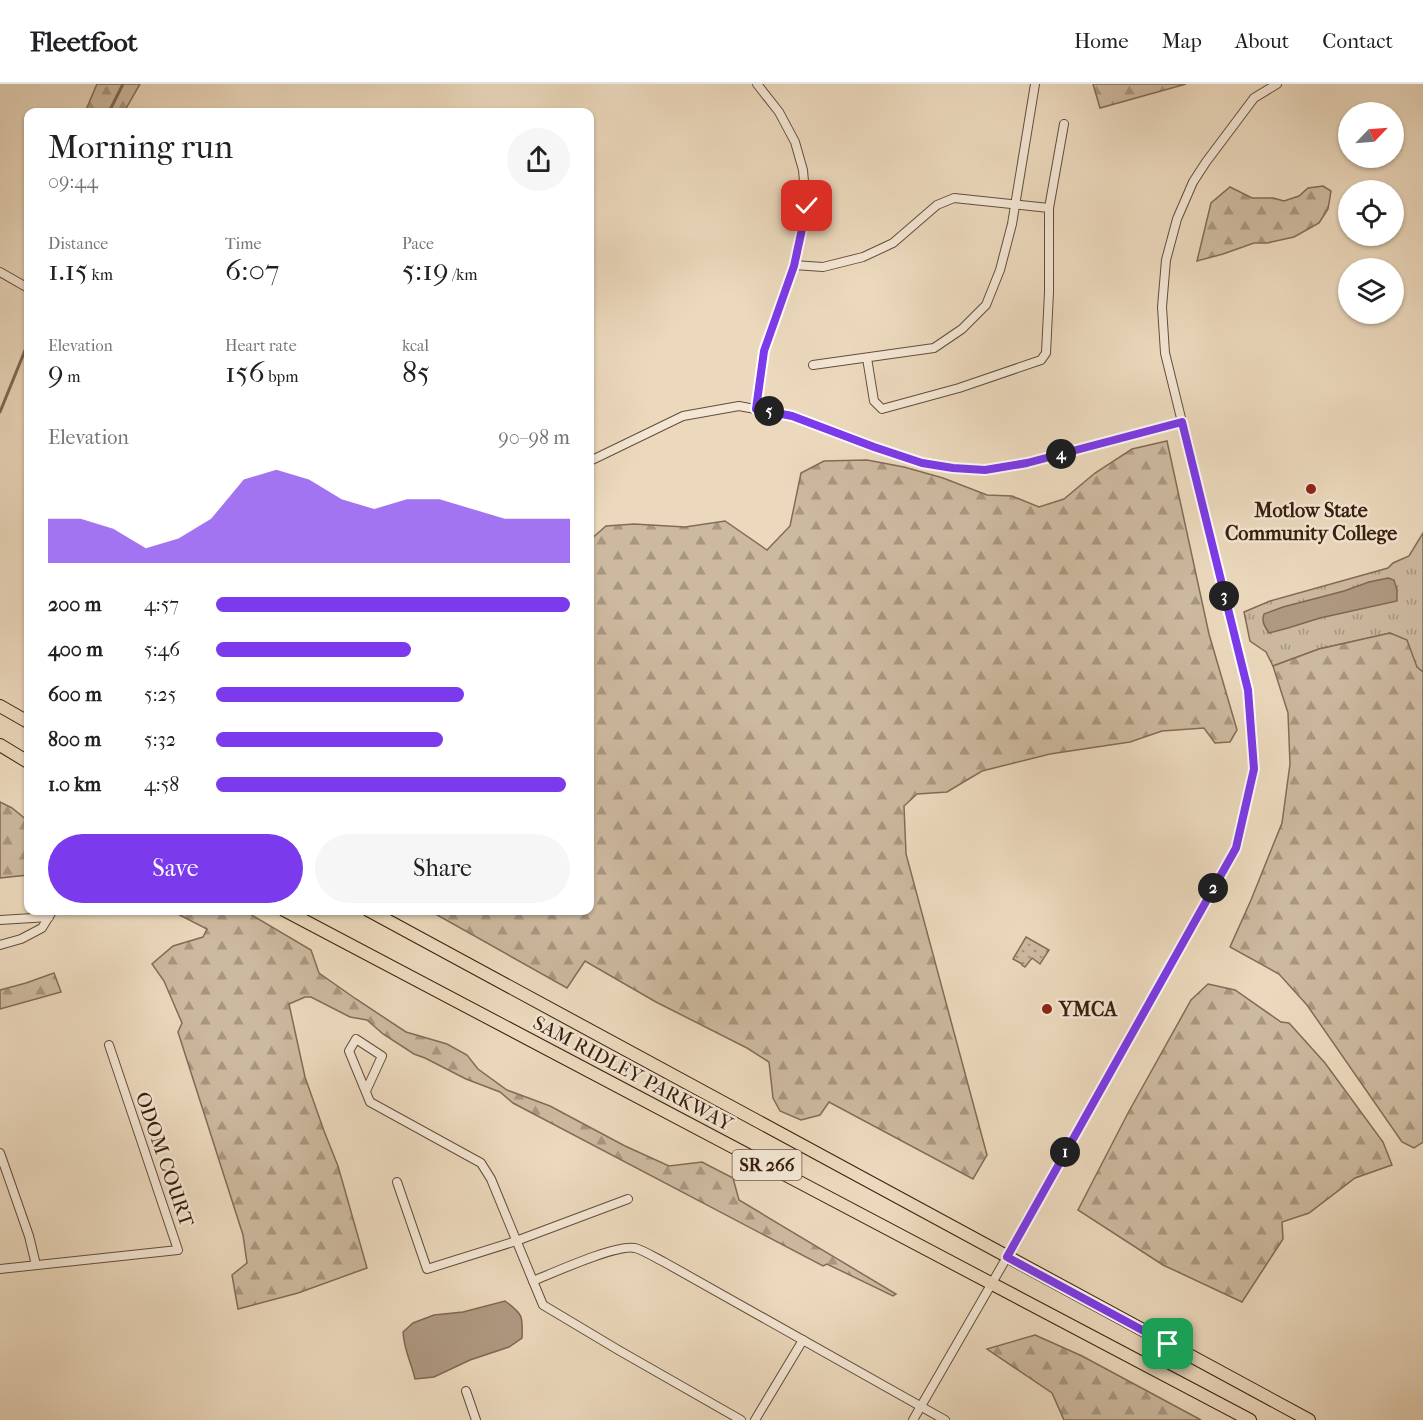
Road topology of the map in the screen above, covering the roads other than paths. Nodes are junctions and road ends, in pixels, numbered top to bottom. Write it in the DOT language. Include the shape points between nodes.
graph roads {
  1 [pos="759,84"];
  2 [pos="1035,84"];
  3 [pos="1277,84"];
  4 [pos="1064,123"];
  5 [pos="1015,205"];
  6 [pos="1049,208"];
  7 [pos="794,266"];
  8 [pos="0,272"];
  9 [pos="24,286"];
  10 [pos="867,357"];
  11 [pos="813,365"];
  12 [pos="756,409"];
  13 [pos="1182,422"];
  14 [pos="594,459"];
  15 [pos="0,706"];
  16 [pos="24,720"];
  17 [pos="0,745"];
  18 [pos="24,760"];
  19 [pos="42,915"];
  20 [pos="50,915"];
  21 [pos="293,915"];
  22 [pos="377,915"];
  23 [pos="0,920"];
  24 [pos="0,945"];
  25 [pos="108,1045"];
  26 [pos="366,1091"];
  27 [pos="0,1153"];
  28 [pos="397,1182"];
  29 [pos="628,1199"];
  30 [pos="516,1240"];
  31 [pos="1007,1257"];
  32 [pos="36,1265"];
  33 [pos="0,1269"];
  34 [pos="533,1281"];
  35 [pos="991,1284"];
  36 [pos="803,1340"];
  37 [pos="466,1391"];
  38 [pos="921,1406"];
  39 [pos="477,1420"];
  40 [pos="741,1420"];
  41 [pos="755,1420"];
  42 [pos="913,1420"];
  43 [pos="945,1420"];
  44 [pos="1250,1420"];
  45 [pos="1309,1420"];
  1 -- 7 [label="street" via="795,142 803,170 807,206"];
  2 -- 5 [label="street"];
  3 -- 13 [label="street" via="1254,98 1206,162 1177,219 1166,260 1162,307 1165,353"];
  4 -- 6 [label="street"];
  5 -- 6 [label="street"];
  5 -- 7 [label="street" via="954,198 937,205 893,243 863,257 823,267"];
  5 -- 10 [label="street" via="1000,270 986,305 962,329 934,348"];
  6 -- 10 [label="street" via="1046,353 1041,360 882,409 874,401"];
  7 -- 12 [label="street" via="764,351"];
  8 -- 9 [label="street"];
  10 -- 11 [label="street"];
  12 -- 13 [label="street" via="792,416 922,463 985,470 1027,463"];
  12 -- 14 [label="street" via="739,406 683,416"];
  13 -- 31 [label="street" via="1248,690 1254,769 1236,848"];
  15 -- 16 [label="main road"];
  17 -- 18 [label="main road"];
  19 -- 23 [label="street"];
  20 -- 24 [label="street" via="42,928"];
  21 -- 35 [label="main road, SAM RIDLEY PARKWAY / SR 266"];
  22 -- 31 [label="main road, SAM RIDLEY PARKWAY / SR 266"];
  25 -- 32 [label="street, ODOM COURT" via="178,1250"];
  26 -- 26 [label="street" via="349,1051 356,1039 382,1056"];
  26 -- 30 [label="street" via="370,1102 481,1163"];
  27 -- 32 [label="street"];
  28 -- 30 [label="street" via="428,1269"];
  29 -- 30 [label="street"];
  30 -- 34 [label="street"];
  31 -- 35 [label="street"];
  31 -- 45 [label="main road, SAM RIDLEY PARKWAY / SR 266"];
  32 -- 33 [label="street, ODOM COURT"];
  34 -- 36 [label="street" via="613,1250 634,1248"];
  34 -- 40 [label="street" via="543,1305"];
  35 -- 38 [label="street"];
  35 -- 44 [label="main road, SAM RIDLEY PARKWAY / SR 266"];
  36 -- 38 [label="street"];
  36 -- 41 [label="street"];
  37 -- 39 [label="street"];
  38 -- 42 [label="street"];
  38 -- 43 [label="street"];
}
